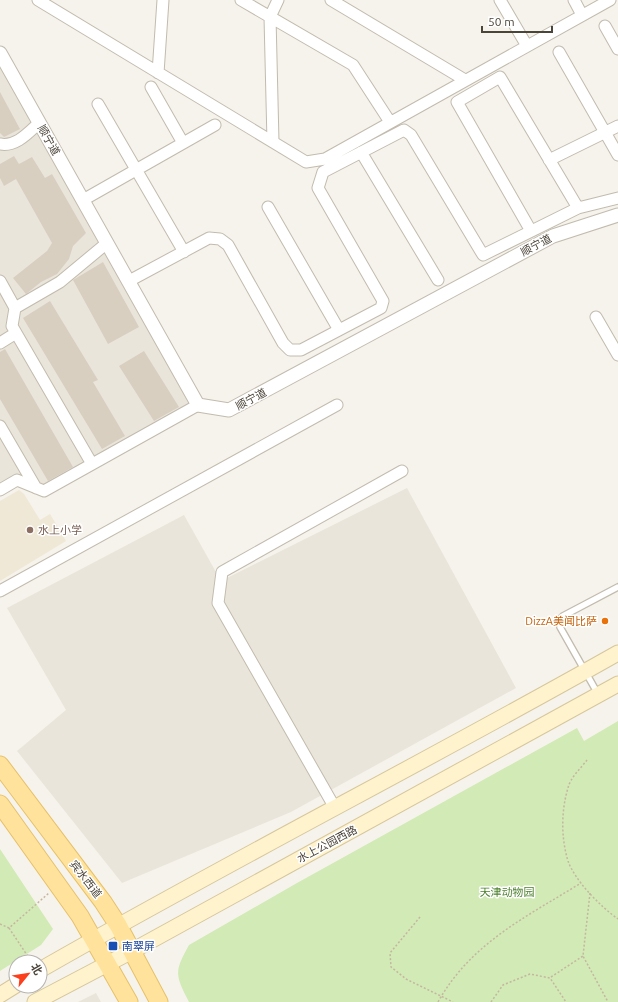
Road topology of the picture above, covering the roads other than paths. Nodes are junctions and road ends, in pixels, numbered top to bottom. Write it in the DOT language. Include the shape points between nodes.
graph roads {
  1 [pos="163,0"];
  2 [pos="241,0"];
  3 [pos="278,0"];
  4 [pos="331,0"];
  5 [pos="500,0"];
  6 [pos="574,0"];
  7 [pos="610,0"];
  8 [pos="42,1"];
  9 [pos="582,15"];
  10 [pos="270,17"];
  11 [pos="604,26"];
  12 [pos="526,46"];
  13 [pos="618,49"];
  14 [pos="559,52"];
  15 [pos="0,53"];
  16 [pos="158,73"];
  17 [pos="465,80"];
  18 [pos="151,86"];
  19 [pos="98,104"];
  20 [pos="390,122"];
  21 [pos="39,123"];
  22 [pos="215,124"];
  23 [pos="618,126"];
  24 [pos="605,132"];
  25 [pos="274,142"];
  26 [pos="183,143"];
  27 [pos="0,144"];
  28 [pos="361,152"];
  29 [pos="618,155"];
  30 [pos="549,160"];
  31 [pos="136,170"];
  32 [pos="618,198"];
  33 [pos="83,200"];
  34 [pos="268,208"];
  35 [pos="578,208"];
  36 [pos="618,215"];
  37 [pos="531,231"];
  38 [pos="107,243"];
  39 [pos="184,252"];
  40 [pos="438,280"];
  41 [pos="0,281"];
  42 [pos="129,281"];
  43 [pos="15,308"];
  44 [pos="596,317"];
  45 [pos="339,330"];
  46 [pos="16,333"];
  47 [pos="0,342"];
  48 [pos="618,355"];
  49 [pos="198,405"];
  50 [pos="337,405"];
  51 [pos="0,426"];
  52 [pos="92,464"];
  53 [pos="402,471"];
  54 [pos="36,488"];
  55 [pos="0,490"];
  56 [pos="618,587"];
  57 [pos="0,591"];
  58 [pos="618,653"];
  59 [pos="585,672"];
  60 [pos="618,684"];
  61 [pos="599,696"];
  62 [pos="0,765"];
  63 [pos="0,804"];
  64 [pos="335,808"];
  65 [pos="118,925"];
  66 [pos="94,938"];
  67 [pos="132,951"];
  68 [pos="109,964"];
  69 [pos="48,965"];
  70 [pos="35,1002"];
  71 [pos="129,1002"];
  72 [pos="159,1002"];
  1 -- 16 [label="street"];
  2 -- 10 [label="street"];
  3 -- 10 [label="street"];
  4 -- 17 [label="street"];
  5 -- 12 [label="street"];
  6 -- 9 [label="street"];
  7 -- 9 [label="street"];
  8 -- 16 [label="street"];
  9 -- 12 [label="street"];
  10 -- 20 [label="street" via="353,65"];
  10 -- 25 [label="street"];
  11 -- 13 [label="street"];
  12 -- 17 [label="street"];
  14 -- 24 [label="street"];
  15 -- 21 [label="street, 顺宁道"];
  16 -- 25 [label="street"];
  17 -- 20 [label="street"];
  18 -- 26 [label="street"];
  19 -- 31 [label="street"];
  20 -- 25 [label="street" via="325,159 306,162"];
  21 -- 27 [label="street" via="8,145"];
  21 -- 33 [label="street, 顺宁道"];
  22 -- 26 [label="street"];
  23 -- 24 [label="street"];
  24 -- 29 [label="street"];
  24 -- 30 [label="street"];
  26 -- 31 [label="street"];
  28 -- 37 [label="street" via="404,130 411,135 483,255"];
  28 -- 40 [label="street"];
  28 -- 45 [label="street" via="322,172 318,188 383,301 381,308"];
  30 -- 35 [label="street"];
  30 -- 37 [label="street" via="500,77 457,102"];
  31 -- 33 [label="street"];
  31 -- 39 [label="street"];
  32 -- 35 [label="street"];
  33 -- 38 [label="street, 顺宁道"];
  34 -- 45 [label="street"];
  35 -- 37 [label="street"];
  36 -- 49 [label="street, 顺宁道" via="554,236 229,410"];
  38 -- 42 [label="street, 顺宁道"];
  38 -- 43 [label="street" via="60,282"];
  39 -- 42 [label="street"];
  39 -- 45 [label="street" via="210,238 220,239 228,245 283,343 290,350 301,350"];
  41 -- 43 [label="street"];
  42 -- 49 [label="street, 顺宁道"];
  43 -- 46 [label="street" via="12,326"];
  44 -- 48 [label="street"];
  46 -- 47 [label="street"];
  46 -- 52 [label="street"];
  49 -- 52 [label="street"];
  50 -- 57 [label="street"];
  51 -- 54 [label="street"];
  52 -- 54 [label="street" via="44,491"];
  53 -- 64 [label="street" via="222,572 218,603"];
  54 -- 55 [label="street" via="16,480"];
  56 -- 59 [label="lane" via="561,618 560,627"];
  58 -- 59 [label="main road"];
  59 -- 61 [label="lane"];
  59 -- 64 [label="main road"];
  60 -- 61 [label="main road, 水上公园西路"];
  61 -- 67 [label="main road, 水上公园西路"];
  62 -- 65 [label="main road, 宾水西道"];
  63 -- 66 [label="main road"];
  64 -- 65 [label="main road"];
  65 -- 66 [label="main road"];
  65 -- 67 [label="main road, 宾水西道"];
  66 -- 68 [label="main road"];
  66 -- 69 [label="main road"];
  67 -- 68 [label="main road, 水上公园西路"];
  67 -- 72 [label="main road, 宾水西道"];
  68 -- 70 [label="main road, 水上公园西路"];
  68 -- 71 [label="main road"];
}
